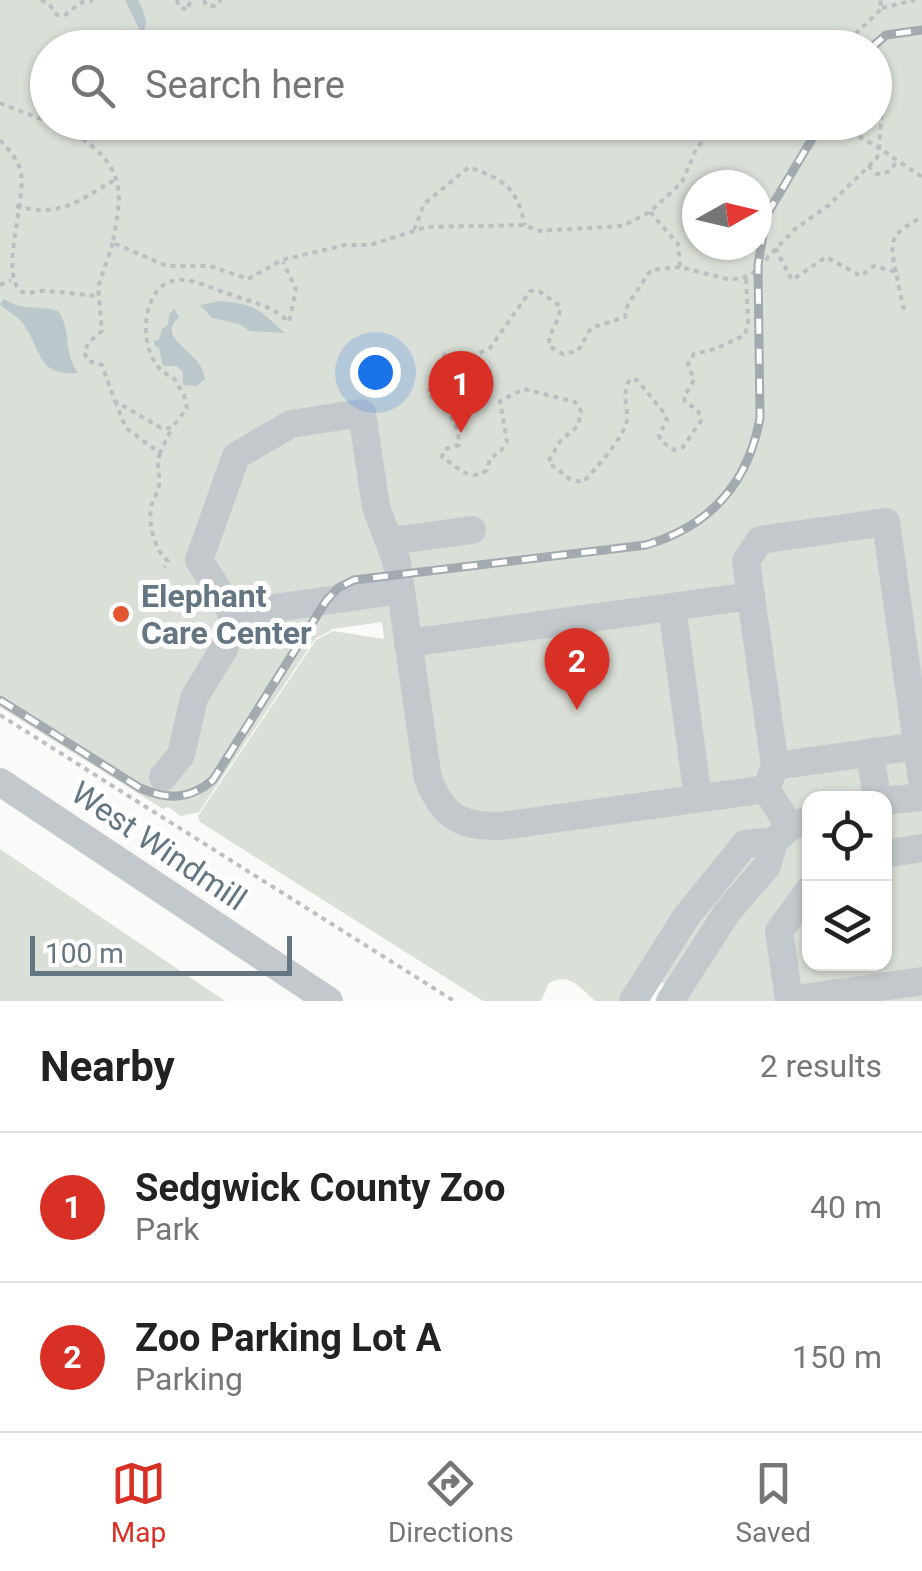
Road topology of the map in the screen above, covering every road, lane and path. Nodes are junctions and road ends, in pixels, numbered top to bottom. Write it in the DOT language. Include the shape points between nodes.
graph roads {
  1 [pos="42,0"];
  2 [pos="93,0"];
  3 [pos="178,0"];
  4 [pos="190,0"];
  5 [pos="204,0"];
  6 [pos="222,0"];
  7 [pos="880,0"];
  8 [pos="915,0"];
  9 [pos="882,8"];
  10 [pos="858,30"];
  11 [pos="0,102"];
  12 [pos="30,115"];
  13 [pos="0,140"];
  14 [pos="85,140"];
  15 [pos="704,140"];
  16 [pos="865,140"];
  17 [pos="880,140"];
  18 [pos="879,148"];
  19 [pos="897,158"];
  20 [pos="868,165"];
  21 [pos="922,177"];
  22 [pos="116,179"];
  23 [pos="16,206"];
  24 [pos="650,212"];
  25 [pos="922,217"];
  26 [pos="9,225"];
  27 [pos="525,225"];
  28 [pos="414,230"];
  29 [pos="113,243"];
  30 [pos="775,248"];
  31 [pos="282,260"];
  32 [pos="5,264"];
  33 [pos="680,267"];
  34 [pos="896,272"];
  35 [pos="746,277"];
  36 [pos="10,280"];
  37 [pos="0,285"];
  38 [pos="98,296"];
  39 [pos="909,310"];
  40 [pos="115,402"];
  41 [pos="172,428"];
  42 [pos="160,453"];
  43 [pos="472,530"];
  44 [pos="391,540"];
  45 [pos="164,567"];
  46 [pos="401,590"];
  47 [pos="751,596"];
  48 [pos="672,607"];
  49 [pos="910,610"];
  50 [pos="233,614"];
  51 [pos="408,643"];
  52 [pos="0,714"];
  53 [pos="918,732"];
  54 [pos="870,752"];
  55 [pos="163,777"];
  56 [pos="770,777"];
  57 [pos="922,780"];
  58 [pos="0,782"];
  59 [pos="876,791"];
  60 [pos="922,797"];
  61 [pos="698,798"];
  62 [pos="892,801"];
  63 [pos="791,829"];
  64 [pos="922,848"];
  65 [pos="892,853"];
  66 [pos="802,901"];
  67 [pos="922,981"];
  68 [pos="329,1001"];
  69 [pos="454,1001"];
  70 [pos="634,1001"];
  71 [pos="670,1001"];
  1 -- 2 [label="path" via="64,16"];
  3 -- 4 [label="path" via="188,10"];
  5 -- 6 [label="path" via="214,6"];
  7 -- 9 [label="path"];
  8 -- 9 [label="path"];
  9 -- 10 [label="path"];
  11 -- 12 [label="path"];
  13 -- 23 [label="path" via="20,171"];
  14 -- 22 [label="path"];
  15 -- 24 [label="path" via="682,182"];
  16 -- 18 [label="path"];
  17 -- 18 [label="path"];
  18 -- 19 [label="path"];
  18 -- 20 [label="path"];
  19 -- 20 [label="path" via="883,174"];
  19 -- 21 [label="path"];
  20 -- 30 [label="path"];
  22 -- 23 [label="path" via="61,211"];
  22 -- 29 [label="path"];
  23 -- 26 [label="path"];
  24 -- 27 [label="path" via="624,226 537,231"];
  24 -- 33 [label="path" via="678,244"];
  25 -- 34 [label="path" via="896,232 890,248"];
  27 -- 28 [label="path"];
  27 -- 28 [label="path" via="502,180 469,167 424,204"];
  28 -- 31 [label="path"];
  29 -- 31 [label="path" via="167,266 210,266 248,279"];
  29 -- 38 [label="path"];
  30 -- 34 [label="path" via="792,280 826,257 861,276 874,266"];
  30 -- 35 [label="path"];
  31 -- 41 [label="path" via="296,289 288,322 254,300 182,280 158,291 144,331 152,360 184,395 186,408"];
  32 -- 36 [label="path"];
  33 -- 35 [label="path" via="730,280"];
  33 -- 35 [label="path" via="651,270 625,317 591,328 578,350 563,354 549,346 560,306 530,291 490,348 470,357 446,353 427,394 450,412 460,439 442,456 469,476 487,470 507,442 500,401 524,388 575,402 581,410 578,426 548,462 582,482 618,439 630,380 665,414 661,441 682,448 701,421 685,402 694,380 688,364 694,354 745,335"];
  34 -- 39 [label="path"];
  36 -- 37 [label="path"];
  36 -- 38 [label="path" via="26,293"];
  38 -- 40 [label="path" via="102,331 84,352 88,361 102,364"];
  40 -- 41 [label="path"];
  40 -- 42 [label="path" via="126,428"];
  41 -- 42 [label="path"];
  42 -- 45 [label="path" via="150,523 168,561"];
  43 -- 44 [label="street"];
  44 -- 46 [label="street"];
  44 -- 50 [label="street" via="376,508 362,413 291,424 236,456 200,560"];
  46 -- 50 [label="street"];
  46 -- 51 [label="street"];
  47 -- 48 [label="street"];
  47 -- 49 [label="street" via="746,560 760,540 886,522"];
  47 -- 56 [label="street"];
  48 -- 51 [label="street"];
  48 -- 61 [label="street"];
  49 -- 53 [label="street"];
  50 -- 55 [label="street" via="224,647 194,698 181,754"];
  51 -- 61 [label="street" via="428,780 441,806 457,819 501,826"];
  52 -- 69 [label="path"];
  53 -- 54 [label="street"];
  53 -- 57 [label="street"];
  54 -- 56 [label="street"];
  54 -- 59 [label="street"];
  56 -- 61 [label="street"];
  56 -- 63 [label="street"];
  58 -- 68 [label="street, West Windmill"];
  60 -- 62 [label="street"];
  63 -- 70 [label="street" via="745,844 686,917"];
  63 -- 71 [label="street"];
  64 -- 65 [label="street"];
  66 -- 67 [label="street" via="779,931 789,1000"];
}
